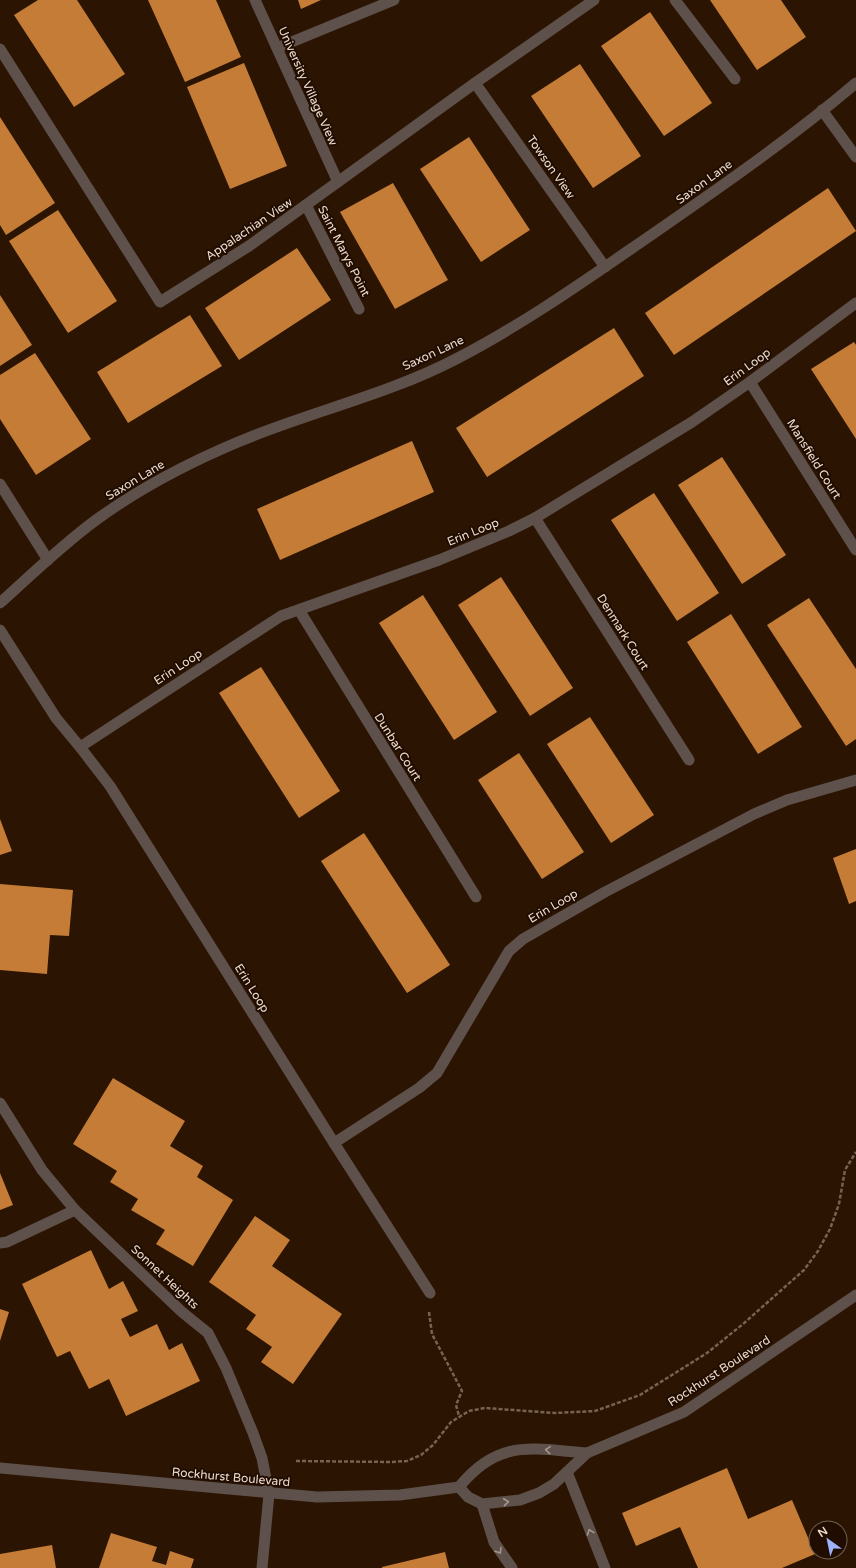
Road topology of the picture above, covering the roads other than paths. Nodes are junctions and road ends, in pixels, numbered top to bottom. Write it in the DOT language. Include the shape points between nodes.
graph roads {
  1 [pos="255,0"];
  2 [pos="394,0"];
  3 [pos="594,0"];
  4 [pos="675,0"];
  5 [pos="277,48"];
  6 [pos="0,49"];
  7 [pos="735,79"];
  8 [pos="475,83"];
  9 [pos="856,83"];
  10 [pos="822,110"];
  11 [pos="856,157"];
  12 [pos="338,182"];
  13 [pos="306,205"];
  14 [pos="605,267"];
  15 [pos="856,303"];
  16 [pos="359,309"];
  17 [pos="750,382"];
  18 [pos="0,484"];
  19 [pos="535,518"];
  20 [pos="856,550"];
  21 [pos="48,560"];
  22 [pos="0,603"];
  23 [pos="298,610"];
  24 [pos="0,630"];
  25 [pos="80,747"];
  26 [pos="689,760"];
  27 [pos="856,780"];
  28 [pos="476,897"];
  29 [pos="0,1103"];
  30 [pos="334,1143"];
  31 [pos="75,1210"];
  32 [pos="0,1243"];
  33 [pos="430,1293"];
  34 [pos="856,1295"];
  35 [pos="587,1453"];
  36 [pos="0,1468"];
  37 [pos="567,1472"];
  38 [pos="459,1487"];
  39 [pos="268,1494"];
  40 [pos="482,1504"];
  41 [pos="262,1568"];
  42 [pos="512,1568"];
  43 [pos="605,1568"];
  1 -- 5 [label="street, University Village View"];
  2 -- 5 [label="street"];
  3 -- 8 [label="street, Appalachian View"];
  4 -- 7 [label="street"];
  5 -- 12 [label="street, University Village View"];
  6 -- 13 [label="street, Appalachian View" via="160,302 249,246"];
  8 -- 12 [label="street, Appalachian View"];
  8 -- 14 [label="street, Towson View"];
  9 -- 10 [label="street, Saxon Lane"];
  10 -- 11 [label="street"];
  10 -- 14 [label="street, Saxon Lane" via="716,190"];
  12 -- 13 [label="street, Appalachian View"];
  13 -- 16 [label="street, Saint Marys Point"];
  14 -- 21 [label="street, Saxon Lane" via="526,320 454,360 385,390 239,441 156,481 96,520"];
  15 -- 17 [label="street, Erin Loop"];
  17 -- 19 [label="street, Erin Loop" via="692,422"];
  17 -- 20 [label="street, Mansfield Court"];
  18 -- 21 [label="street"];
  19 -- 23 [label="street, Erin Loop" via="439,560"];
  19 -- 26 [label="street, Denmark Court"];
  21 -- 22 [label="street, Saxon Lane"];
  23 -- 25 [label="street, Erin Loop" via="271,622"];
  23 -- 28 [label="street, Dunbar Court"];
  24 -- 25 [label="street, Erin Loop" via="56,718"];
  25 -- 30 [label="street, Erin Loop" via="110,786"];
  27 -- 30 [label="street, Erin Loop" via="787,800 754,814 523,938 508,951 437,1073 419,1088"];
  29 -- 31 [label="street, Sonnet Heights" via="42,1170"];
  30 -- 33 [label="street, Erin Loop"];
  31 -- 32 [label="street"];
  31 -- 39 [label="street, Sonnet Heights" via="182,1312 208,1333 226,1368 253,1433 262,1458"];
  34 -- 35 [label="street, Rockhurst Boulevard" via="684,1412"];
  35 -- 37 [label="street, Rockhurst Boulevard"];
  35 -- 38 [label="street, Rockhurst Boulevard, one-way" via="514,1449 499,1454 470,1474"];
  36 -- 39 [label="street, Rockhurst Boulevard"];
  40 -- 37 [label="street, Rockhurst Boulevard, one-way" via="520,1500 539,1493"];
  43 -- 37 [label="street, one-way"];
  38 -- 39 [label="street, Rockhurst Boulevard" via="400,1496"];
  38 -- 40 [label="street" via="468,1497"];
  39 -- 41 [label="street, Sonnet Heights"];
  40 -- 42 [label="street, one-way" via="494,1542"];
}
